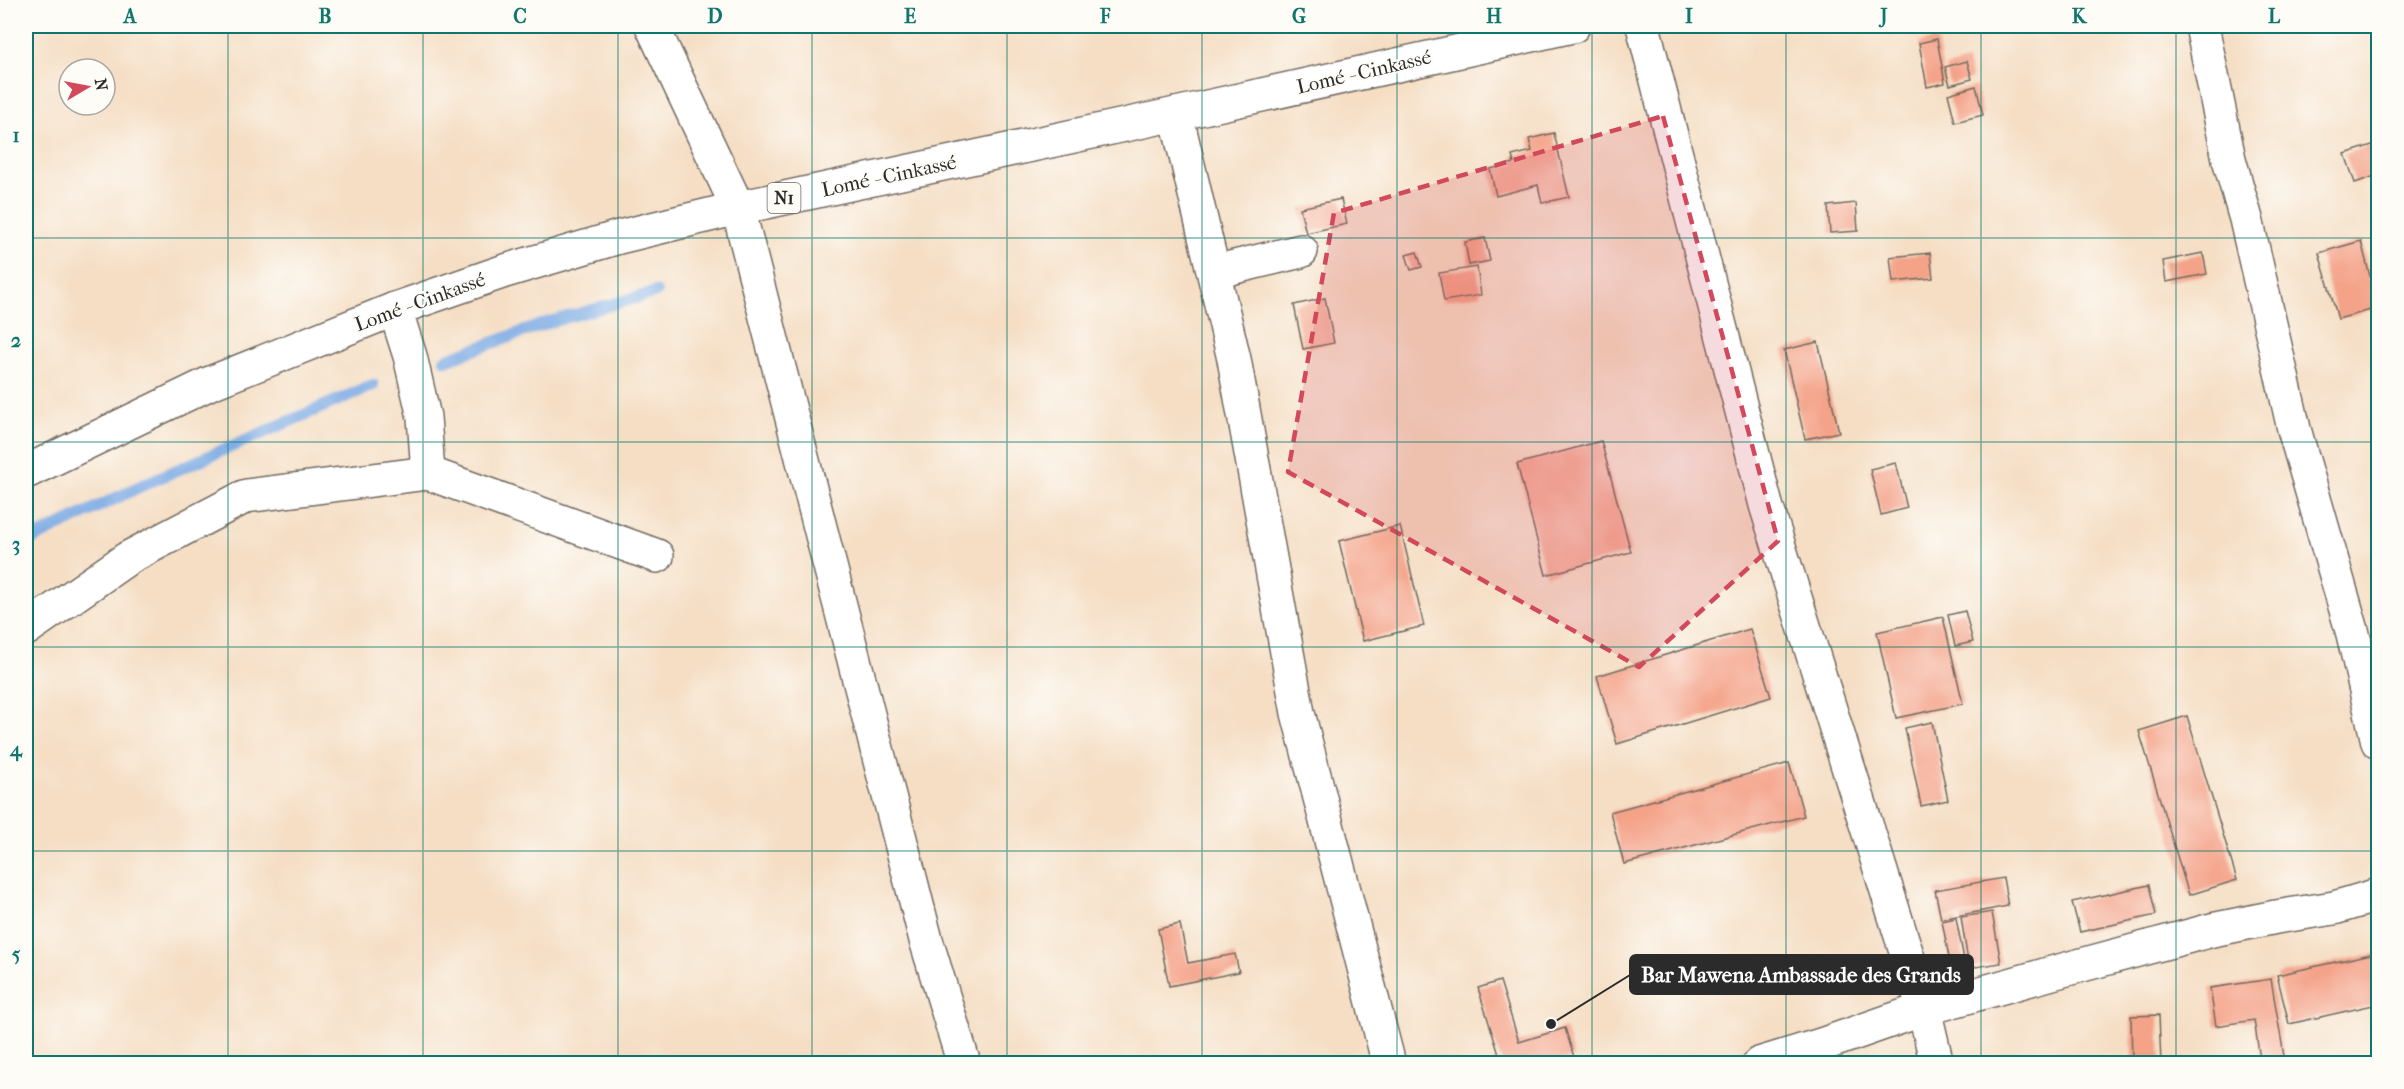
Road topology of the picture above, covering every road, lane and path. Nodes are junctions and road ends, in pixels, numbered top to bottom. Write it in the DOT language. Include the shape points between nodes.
graph roads {
  1 [pos="652,26"];
  2 [pos="1573,26"];
  3 [pos="1643,26"];
  4 [pos="2202,26"];
  5 [pos="1176,114"];
  6 [pos="738,208"];
  7 [pos="1302,251"];
  8 [pos="1214,272"];
  9 [pos="395,309"];
  10 [pos="26,472"];
  11 [pos="428,473"];
  12 [pos="657,556"];
  13 [pos="26,629"];
  14 [pos="2379,742"];
  15 [pos="2379,895"];
  16 [pos="1924,1009"];
  17 [pos="964,1064"];
  18 [pos="1389,1064"];
  19 [pos="1760,1064"];
  20 [pos="1937,1064"];
  1 -- 6 [label="main road"];
  2 -- 5 [label="main road, Lomé - Cinkassé / N1"];
  3 -- 16 [label="main road" via="1766,505"];
  4 -- 14 [label="main road" via="2229,159 2294,429 2353,634"];
  5 -- 6 [label="main road, Lomé - Cinkassé / N1"];
  5 -- 8 [label="main road"];
  6 -- 9 [label="main road, Lomé - Cinkassé / N1" via="608,240"];
  6 -- 17 [label="main road" via="926,940"];
  7 -- 8 [label="main road"];
  8 -- 18 [label="main road" via="1234,358 1298,713"];
  9 -- 10 [label="main road, Lomé - Cinkassé / N1" via="208,384"];
  9 -- 11 [label="main road" via="424,417"];
  11 -- 12 [label="main road"];
  11 -- 13 [label="main road" via="246,496 128,558"];
  15 -- 16 [label="main road" via="2334,908 2212,930"];
  16 -- 19 [label="main road"];
  16 -- 20 [label="main road"];
}
